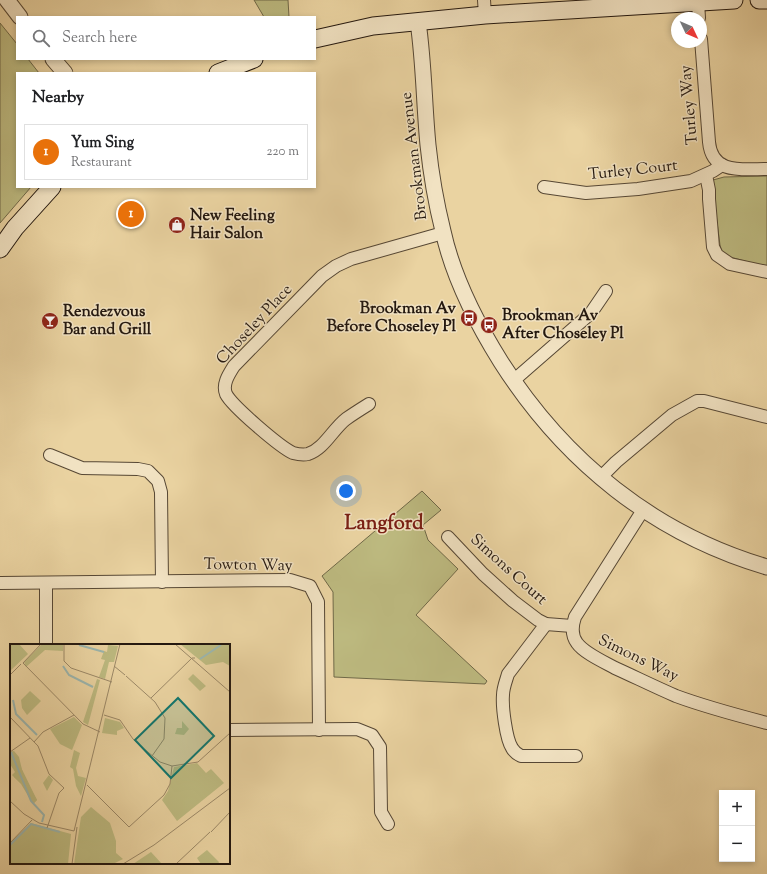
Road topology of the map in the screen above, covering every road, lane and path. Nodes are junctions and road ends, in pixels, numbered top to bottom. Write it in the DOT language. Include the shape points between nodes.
graph roads {
  1 [pos="7,0"];
  2 [pos="734,0"];
  3 [pos="758,0"];
  4 [pos="767,0"];
  5 [pos="638,3"];
  6 [pos="485,8"];
  7 [pos="699,10"];
  8 [pos="19,16"];
  9 [pos="418,22"];
  10 [pos="316,39"];
  11 [pos="702,48"];
  12 [pos="55,60"];
  13 [pos="251,60"];
  14 [pos="63,72"];
  15 [pos="221,72"];
  16 [pos="722,165"];
  17 [pos="767,169"];
  18 [pos="706,175"];
  19 [pos="544,187"];
  20 [pos="51,188"];
  21 [pos="443,233"];
  22 [pos="0,249"];
  23 [pos="767,272"];
  24 [pos="606,291"];
  25 [pos="513,381"];
  26 [pos="369,404"];
  27 [pos="767,417"];
  28 [pos="50,455"];
  29 [pos="600,477"];
  30 [pos="643,510"];
  31 [pos="448,537"];
  32 [pos="767,567"];
  33 [pos="162,582"];
  34 [pos="0,583"];
  35 [pos="46,583"];
  36 [pos="546,624"];
  37 [pos="572,626"];
  38 [pos="46,644"];
  39 [pos="767,723"];
  40 [pos="230,730"];
  41 [pos="319,730"];
  42 [pos="576,756"];
  43 [pos="388,824"];
  1 -- 8 [label="street"];
  2 -- 7 [label="main road"];
  3 -- 4 [label="main road"];
  5 -- 6 [label="main road"];
  5 -- 7 [label="main road"];
  6 -- 9 [label="main road"];
  9 -- 10 [label="main road" via="373,26"];
  9 -- 21 [label="street, Brookman Avenue" via="428,145"];
  11 -- 16 [label="street, Turley Way" via="710,150"];
  12 -- 14 [label="street"];
  13 -- 15 [label="main road"];
  16 -- 17 [label="street" via="733,170"];
  16 -- 18 [label="street, Turley Court"];
  18 -- 19 [label="street, Turley Court" via="691,182 586,193"];
  18 -- 23 [label="street" via="713,247 717,255 730,264"];
  20 -- 22 [label="main road"];
  21 -- 25 [label="street, Brookman Avenue" via="468,302"];
  21 -- 26 [label="street, Choseley Place" via="351,259 336,266 322,276 234,366 225,384 226,394 235,407 282,446 300,455 308,454 320,447 345,420"];
  24 -- 25 [label="street" via="591,313"];
  25 -- 29 [label="street, Brookman Avenue" via="564,443"];
  27 -- 29 [label="street" via="697,401 672,414"];
  28 -- 33 [label="street" via="82,468 148,471 158,481 161,492"];
  29 -- 30 [label="street, Brookman Avenue"];
  30 -- 32 [label="street, Brookman Avenue" via="694,539"];
  30 -- 37 [label="street" via="575,617"];
  31 -- 36 [label="street, Simons Court" via="512,601"];
  33 -- 35 [label="street, Towton Way"];
  33 -- 41 [label="street, Towton Way" via="290,580 310,586 318,602"];
  34 -- 35 [label="street, Towton Way"];
  35 -- 38 [label="street"];
  36 -- 37 [label="street, Simons Court"];
  36 -- 42 [label="street" via="508,674 505,683 502,704 508,740 515,752 521,756"];
  37 -- 39 [label="street, Simons Way" via="577,644 603,661 646,683 724,712"];
  40 -- 41 [label="street"];
  41 -- 43 [label="street" via="357,729 372,735 380,747 381,812"];
}
